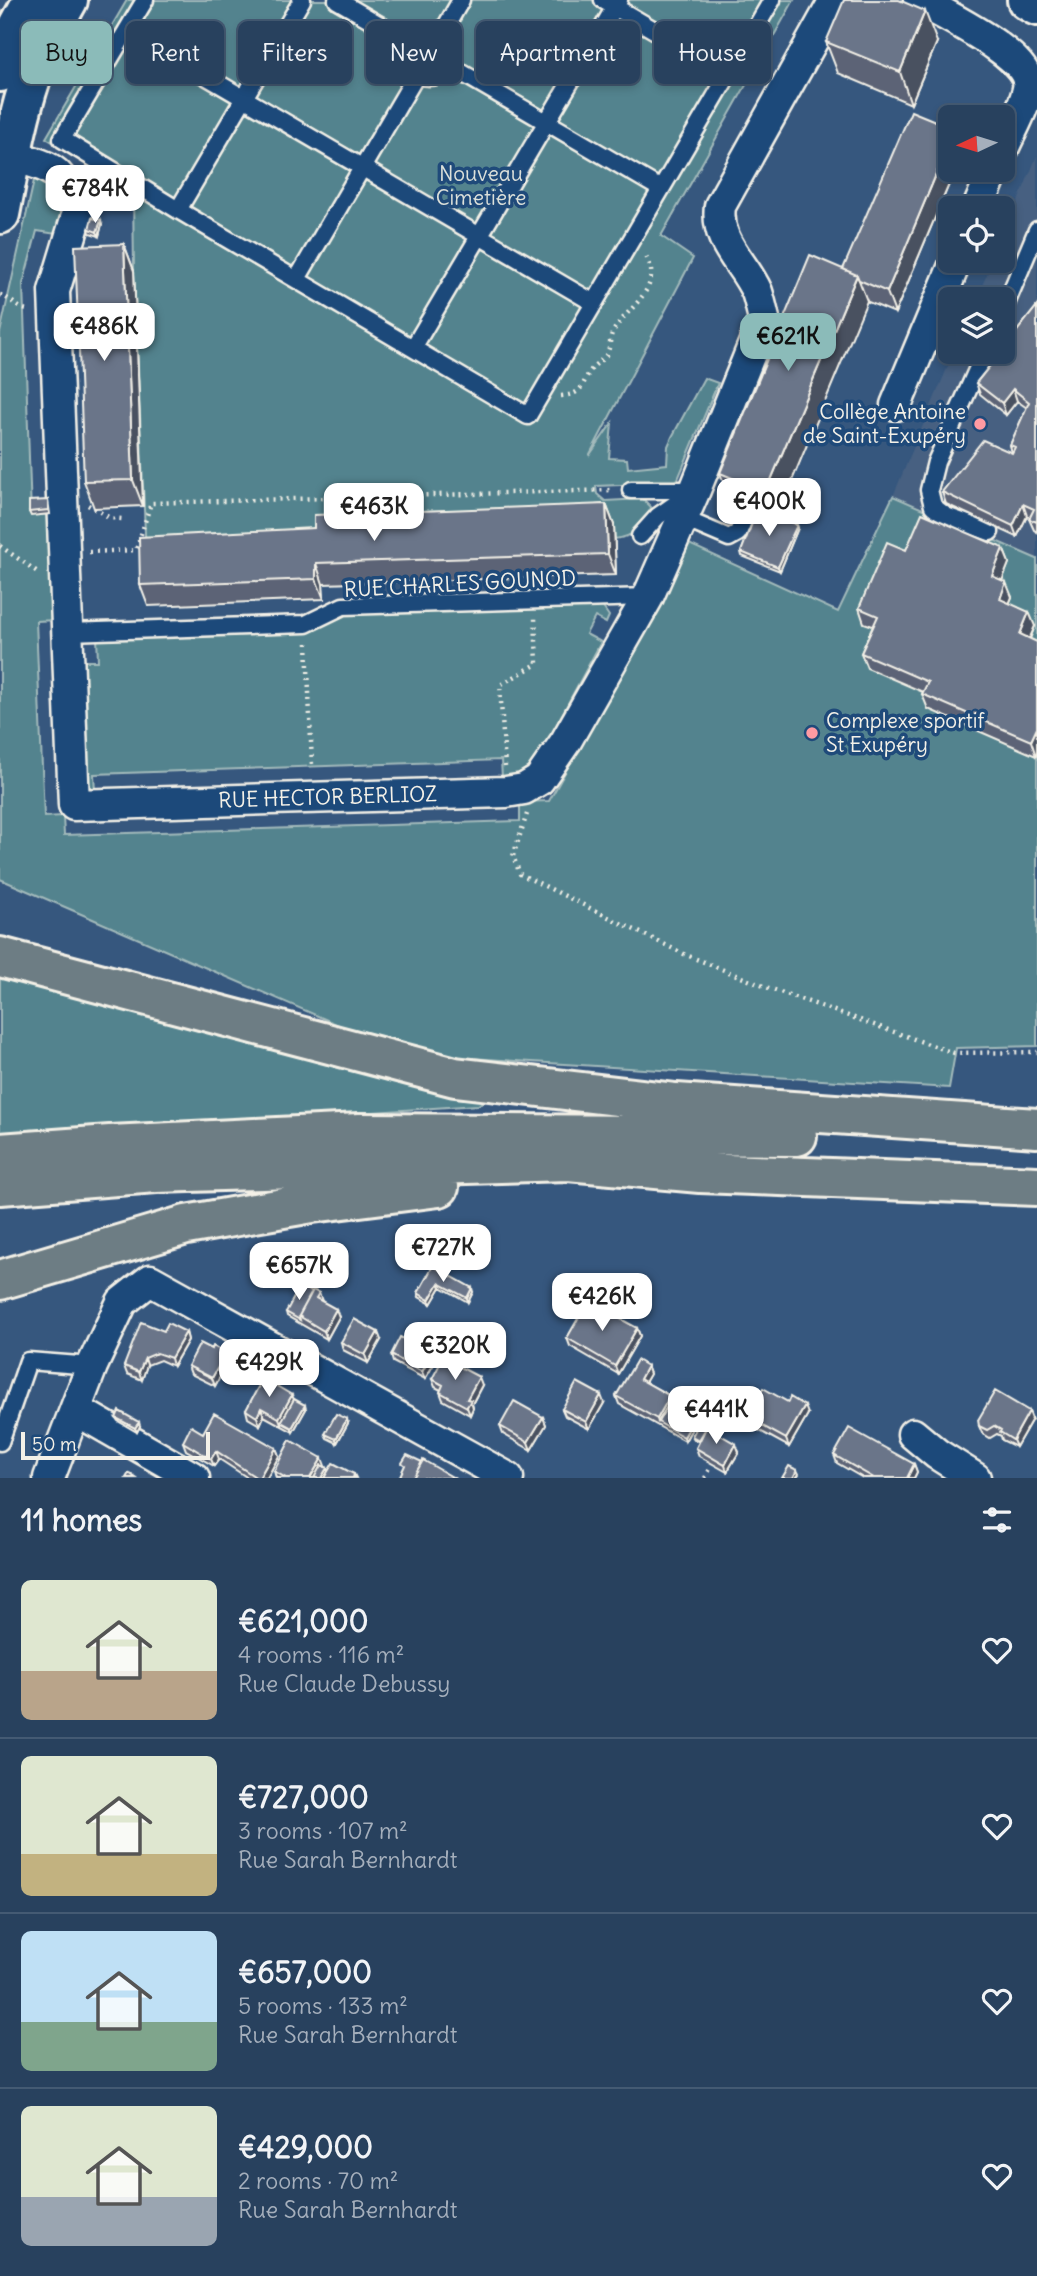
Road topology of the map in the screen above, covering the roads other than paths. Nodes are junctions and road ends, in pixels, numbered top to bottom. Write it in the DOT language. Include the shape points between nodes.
graph roads {
  1 [pos="33,0"];
  2 [pos="68,0"];
  3 [pos="145,0"];
  4 [pos="302,0"];
  5 [pos="337,0"];
  6 [pos="461,0"];
  7 [pos="772,0"];
  8 [pos="835,0"];
  9 [pos="919,0"];
  10 [pos="1027,0"];
  11 [pos="612,2"];
  12 [pos="1037,6"];
  13 [pos="132,21"];
  14 [pos="374,21"];
  15 [pos="449,21"];
  16 [pos="760,21"];
  17 [pos="654,28"];
  18 [pos="126,32"];
  19 [pos="0,72"];
  20 [pos="462,72"];
  21 [pos="220,84"];
  22 [pos="411,84"];
  23 [pos="723,84"];
  24 [pos="244,98"];
  25 [pos="1015,120"];
  26 [pos="547,122"];
  27 [pos="12,156"];
  28 [pos="363,167"];
  29 [pos="661,189"];
  30 [pos="178,210"];
  31 [pos="0,214"];
  32 [pos="1037,230"];
  33 [pos="480,236"];
  34 [pos="951,273"];
  35 [pos="297,279"];
  36 [pos="1013,287"];
  37 [pos="594,303"];
  38 [pos="414,348"];
  39 [pos="980,364"];
  40 [pos="897,405"];
  41 [pos="631,490"];
  42 [pos="695,490"];
  43 [pos="682,517"];
  44 [pos="743,521"];
  45 [pos="990,532"];
  46 [pos="640,536"];
  47 [pos="648,597"];
  48 [pos="68,632"];
  49 [pos="0,938"];
  50 [pos="0,957"];
  51 [pos="104,984"];
  52 [pos="1037,1128"];
  53 [pos="1037,1148"];
  54 [pos="0,1153"];
  55 [pos="700,1173"];
  56 [pos="0,1185"];
  57 [pos="1037,1186"];
  58 [pos="0,1280"];
  59 [pos="92,1366"];
  60 [pos="76,1410"];
  61 [pos="913,1434"];
  62 [pos="0,1442"];
  63 [pos="49,1478"];
  64 [pos="194,1478"];
  65 [pos="508,1478"];
  66 [pos="975,1478"];
  1 -- 19 [label="street"];
  2 -- 27 [label="street" via="31,78"];
  3 -- 13 [label="lane"];
  4 -- 24 [label="lane"];
  5 -- 14 [label="lane"];
  6 -- 15 [label="lane"];
  7 -- 16 [label="lane"];
  8 -- 42 [label="street" via="720,206 718,221 733,256 756,291 764,319"];
  9 -- 25 [label="street" via="1009,53 1026,71 1029,87"];
  10 -- 12 [label="street"];
  11 -- 17 [label="lane"];
  11 -- 26 [label="lane"];
  18 -- 30 [label="lane" via="62,139"];
  20 -- 26 [label="lane"];
  21 -- 24 [label="lane"];
  22 -- 28 [label="lane"];
  23 -- 29 [label="lane"];
  24 -- 28 [label="lane"];
  24 -- 30 [label="lane"];
  26 -- 29 [label="lane"];
  26 -- 33 [label="lane"];
  27 -- 31 [label="street"];
  27 -- 48 [label="street" via="55,170 78,212 54,291"];
  28 -- 33 [label="lane"];
  28 -- 35 [label="lane"];
  29 -- 37 [label="lane"];
  30 -- 35 [label="lane"];
  32 -- 36 [label="lane"];
  33 -- 37 [label="lane"];
  33 -- 38 [label="lane"];
  34 -- 40 [label="street"];
  35 -- 38 [label="lane"];
  37 -- 38 [label="lane" via="528,416"];
  39 -- 45 [label="lane" via="936,462 929,490 933,506 946,516"];
  41 -- 42 [label="lane"];
  42 -- 43 [label="street"];
  42 -- 46 [label="lane" via="658,516"];
  43 -- 44 [label="lane" via="729,538 738,533"];
  43 -- 47 [label="street"];
  47 -- 48 [label="lane, RUE CHARLES GOUNOD" via="344,606 306,624"];
  47 -- 48 [label="street, RUE HECTOR BERLIOZ" via="539,780 506,792 74,805"];
  49 -- 51 [label="highway"];
  50 -- 51 [label="highway"];
  51 -- 52 [label="highway" via="455,1077 676,1103"];
  53 -- 54 [label="highway" via="800,1136 360,1133"];
  55 -- 56 [label="highway" via="568,1161 156,1173"];
  55 -- 57 [label="highway"];
  55 -- 58 [label="highway" via="428,1188 312,1203 186,1225"];
  59 -- 60 [label="street"];
  59 -- 62 [label="lane" via="28,1362"];
  59 -- 65 [label="street" via="122,1302 150,1280"];
  60 -- 63 [label="street"];
  60 -- 64 [label="street"];
  61 -- 66 [label="street"];
}
